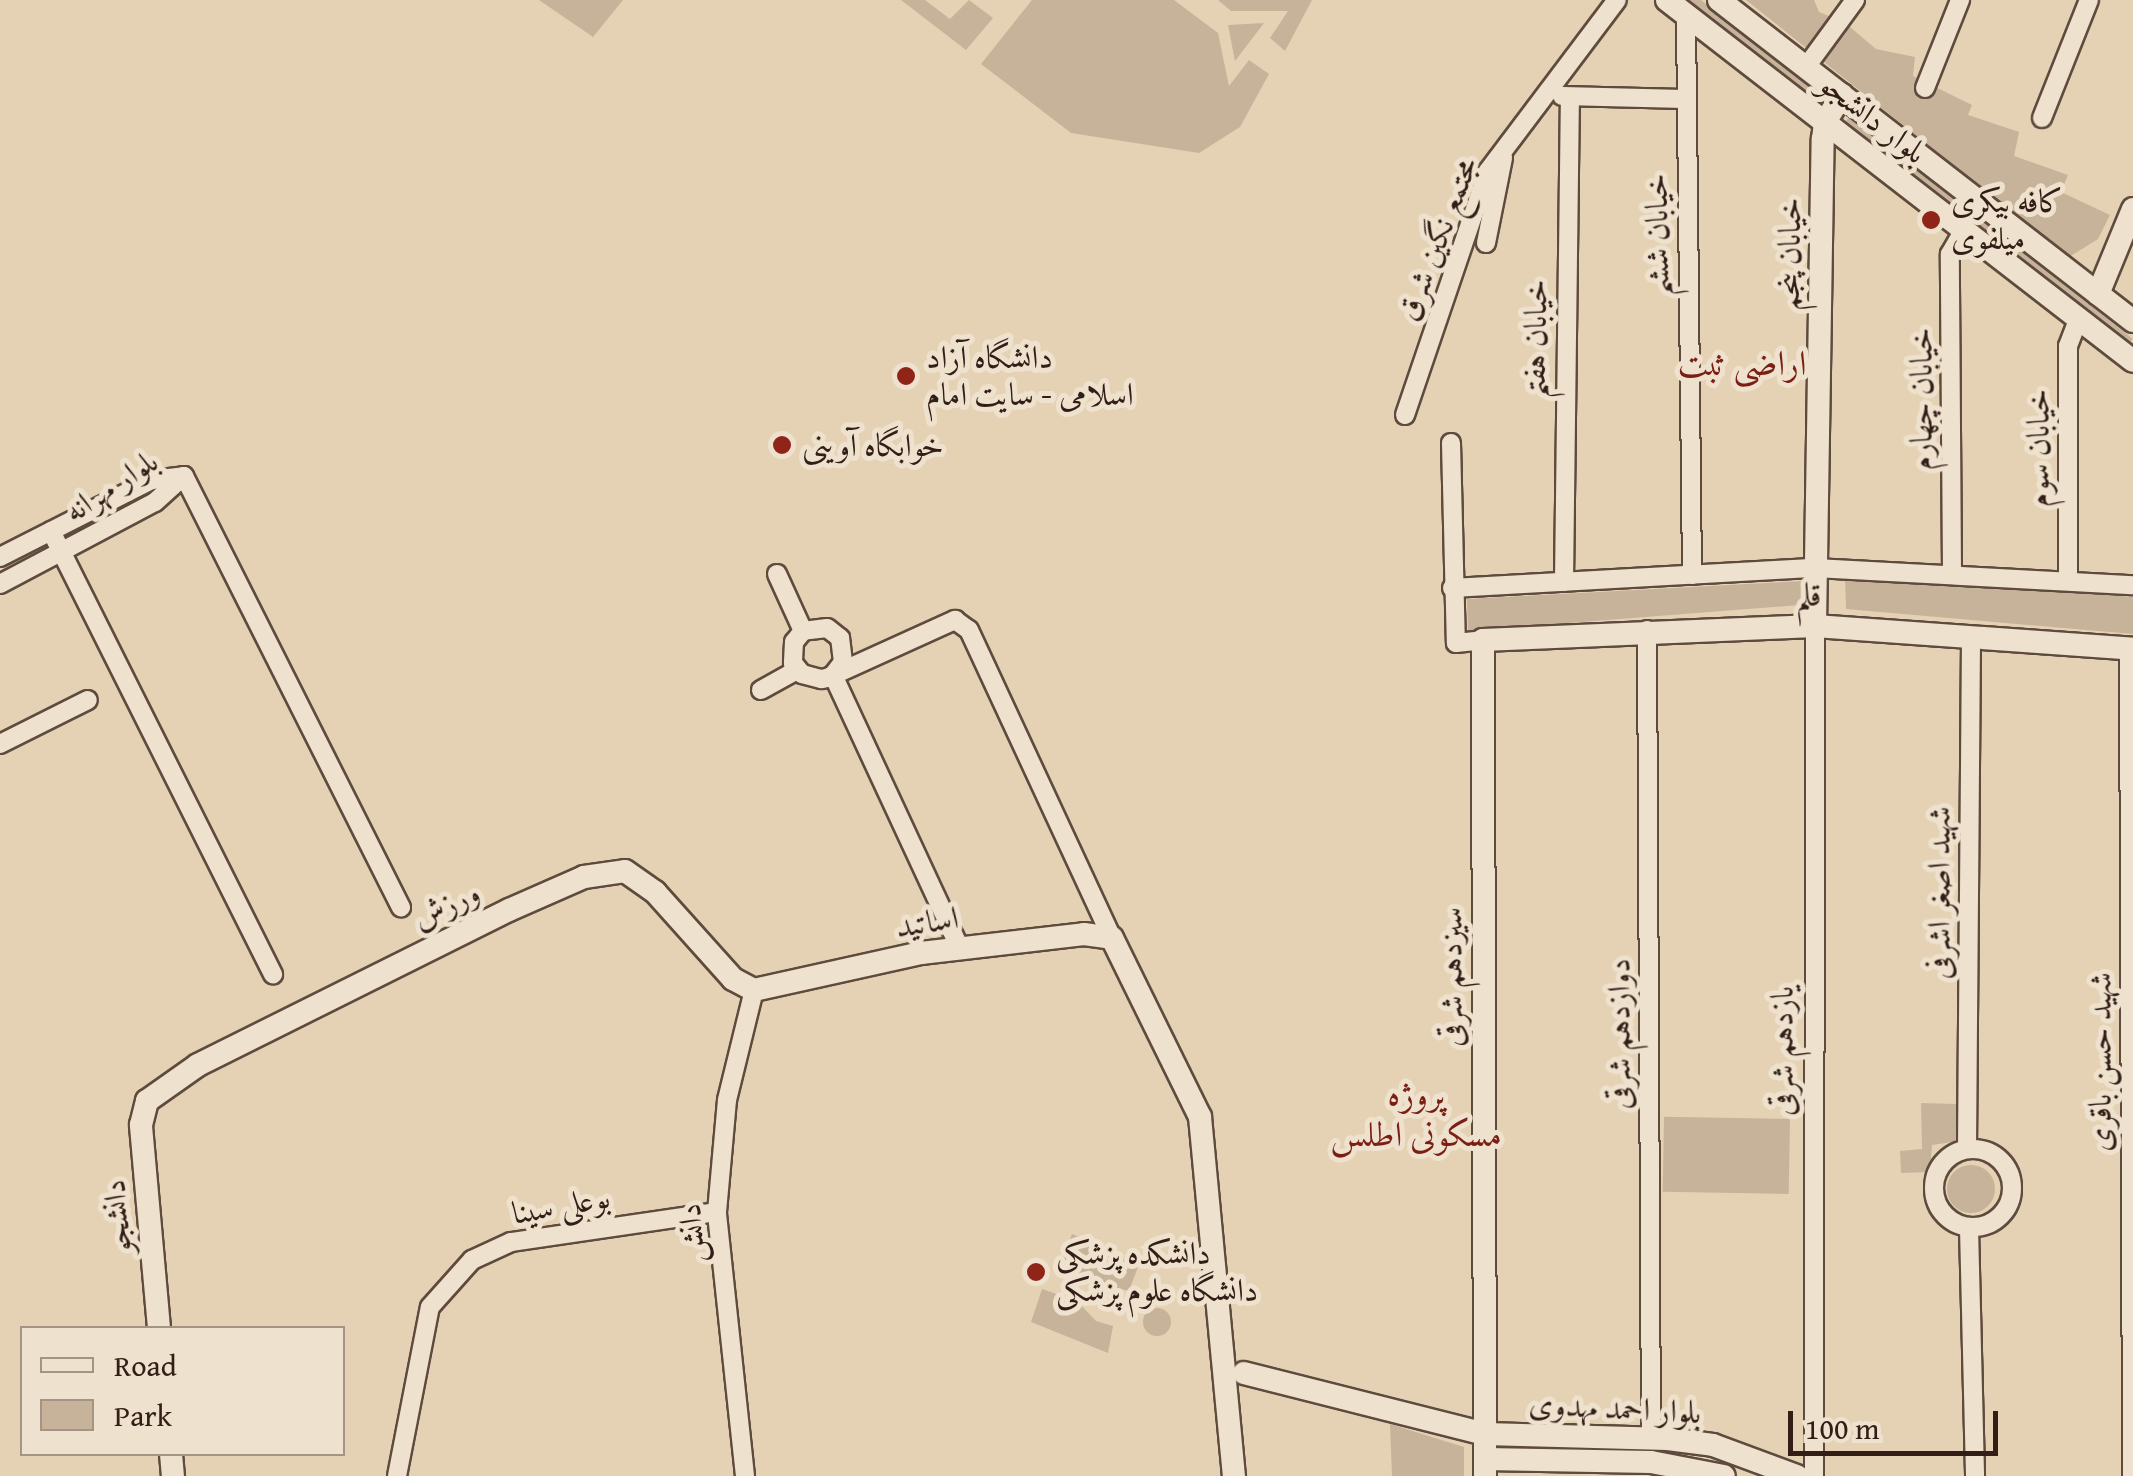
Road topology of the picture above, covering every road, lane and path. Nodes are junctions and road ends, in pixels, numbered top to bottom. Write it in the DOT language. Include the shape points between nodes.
graph roads {
  1 [pos="1618,0"];
  2 [pos="1667,0"];
  3 [pos="1719,0"];
  4 [pos="1855,0"];
  5 [pos="1960,0"];
  6 [pos="2090,0"];
  7 [pos="1686,15"];
  8 [pos="1806,67"];
  9 [pos="1925,88"];
  10 [pos="1842,95"];
  11 [pos="1561,96"];
  12 [pos="1685,99"];
  13 [pos="2042,118"];
  14 [pos="1825,122"];
  15 [pos="1504,152"];
  16 [pos="2133,209"];
  17 [pos="1964,230"];
  18 [pos="1486,244"];
  19 [pos="2098,294"];
  20 [pos="2078,318"];
  21 [pos="2133,321"];
  22 [pos="2133,361"];
  23 [pos="1405,415"];
  24 [pos="1451,443"];
  25 [pos="184,476"];
  26 [pos="51,531"];
  27 [pos="60,553"];
  28 [pos="0,557"];
  29 [pos="1816,568"];
  30 [pos="1952,572"];
  31 [pos="777,574"];
  32 [pos="1692,575"];
  33 [pos="2068,579"];
  34 [pos="1564,582"];
  35 [pos="0,584"];
  36 [pos="2133,585"];
  37 [pos="1452,588"];
  38 [pos="1815,626"];
  39 [pos="1647,630"];
  40 [pos="803,631"];
  41 [pos="1971,637"];
  42 [pos="1483,640"];
  43 [pos="2131,649"];
  44 [pos="798,670"];
  45 [pos="833,675"];
  46 [pos="762,690"];
  47 [pos="88,700"];
  48 [pos="0,744"];
  49 [pos="400,907"];
  50 [pos="1112,938"];
  51 [pos="960,948"];
  52 [pos="272,974"];
  53 [pos="754,990"];
  54 [pos="146,1101"];
  55 [pos="1968,1149"];
  56 [pos="717,1212"];
  57 [pos="1969,1228"];
  58 [pos="159,1326"];
  59 [pos="1244,1373"];
  60 [pos="1484,1434"];
  61 [pos="1651,1437"];
  62 [pos="1485,1468"];
  63 [pos="1651,1469"];
  64 [pos="397,1476"];
  65 [pos="745,1476"];
  66 [pos="1234,1476"];
  67 [pos="1724,1476"];
  68 [pos="1797,1476"];
  69 [pos="1814,1476"];
  70 [pos="1975,1476"];
  71 [pos="2132,1476"];
  1 -- 11 [label="street, مجتمع نگین شرق"];
  2 -- 7 [label="street, بلوار دانشجو"];
  3 -- 8 [label="street, بلوار دانشجو"];
  4 -- 8 [label="street"];
  5 -- 9 [label="street"];
  6 -- 13 [label="street"];
  7 -- 12 [label="street, خیابان ششم"];
  7 -- 14 [label="street, بلوار دانشجو"];
  8 -- 10 [label="street, بلوار دانشجو"];
  10 -- 14 [label="street"];
  10 -- 19 [label="street, بلوار دانشجو"];
  11 -- 12 [label="street"];
  11 -- 15 [label="street, مجتمع نگین شرق"];
  11 -- 34 [label="street, خیابان هفتم"];
  12 -- 32 [label="street, خیابان ششم"];
  14 -- 17 [label="street, بلوار دانشجو"];
  14 -- 29 [label="street, خیابان پنجم"];
  15 -- 18 [label="street"];
  15 -- 23 [label="street, مجتمع نگین شرق" via="1488,171"];
  16 -- 19 [label="street"];
  17 -- 20 [label="street, بلوار دانشجو"];
  17 -- 30 [label="street, خیابان چهارم" via="1950,254"];
  19 -- 21 [label="street, بلوار دانشجو"];
  20 -- 22 [label="street, بلوار دانشجو"];
  20 -- 33 [label="street, خیابان سوم" via="2068,346"];
  24 -- 37 [label="street"];
  25 -- 26 [label="street, بلوار مهرانه" via="152,480"];
  25 -- 27 [label="street, بلوار مهرانه" via="155,502"];
  25 -- 49 [label="street"];
  26 -- 27 [label="street"];
  26 -- 28 [label="street, بلوار مهرانه"];
  27 -- 35 [label="street, بلوار مهرانه"];
  27 -- 52 [label="street"];
  29 -- 30 [label="street"];
  29 -- 32 [label="street"];
  29 -- 38 [label="street, خیابان پنجم"];
  30 -- 33 [label="street"];
  31 -- 40 [label="street"];
  32 -- 34 [label="street"];
  33 -- 36 [label="street"];
  34 -- 37 [label="street"];
  37 -- 42 [label="street" via="1456,643"];
  38 -- 39 [label="street, قلم"];
  38 -- 41 [label="street, قلم"];
  38 -- 69 [label="street, یازدهم شرقی"];
  39 -- 42 [label="street, قلم"];
  39 -- 61 [label="street, دوازدهم شرقی"];
  40 -- 44 [label="street" via="792,649"];
  40 -- 45 [label="street" via="827,628 840,638 843,662"];
  41 -- 43 [label="street, قلم"];
  41 -- 55 [label="street, شهید اصغر اشرفی"];
  42 -- 60 [label="street, سیزدهم شرقی"];
  43 -- 71 [label="street, شهید حسن باقری"];
  44 -- 45 [label="street" via="814,679"];
  44 -- 46 [label="street"];
  45 -- 50 [label="street" via="955,620 969,630"];
  45 -- 51 [label="street"];
  47 -- 48 [label="street"];
  50 -- 51 [label="street, اساتید" via="1084,934"];
  50 -- 66 [label="street" via="1200,1117"];
  51 -- 53 [label="street, اساتید"];
  53 -- 54 [label="street, ورزش" via="732,979 654,892 625,871 584,877 198,1065"];
  53 -- 56 [label="street, دانش" via="727,1100"];
  54 -- 58 [label="street, دانشجو" via="141,1126"];
  55 -- 57 [label="street" via="1942,1165 1934,1184 1942,1213"];
  55 -- 57 [label="street" via="1988,1151 2004,1164 2013,1193 1998,1220"];
  56 -- 64 [label="street, بوعلی سینا" via="511,1242 472,1260 430,1306"];
  56 -- 65 [label="street, دانش"];
  57 -- 70 [label="street"];
  59 -- 60 [label="street, بلوار احمد مهدوی"];
  60 -- 61 [label="street, بلوار احمد مهدوی"];
  60 -- 62 [label="street, سیزدهم شرقی"];
  61 -- 68 [label="street, بلوار احمد مهدوی" via="1713,1445"];
  62 -- 63 [label="street, بلوار احمد مهدوی"];
  63 -- 67 [label="street, بلوار احمد مهدوی"];
}
